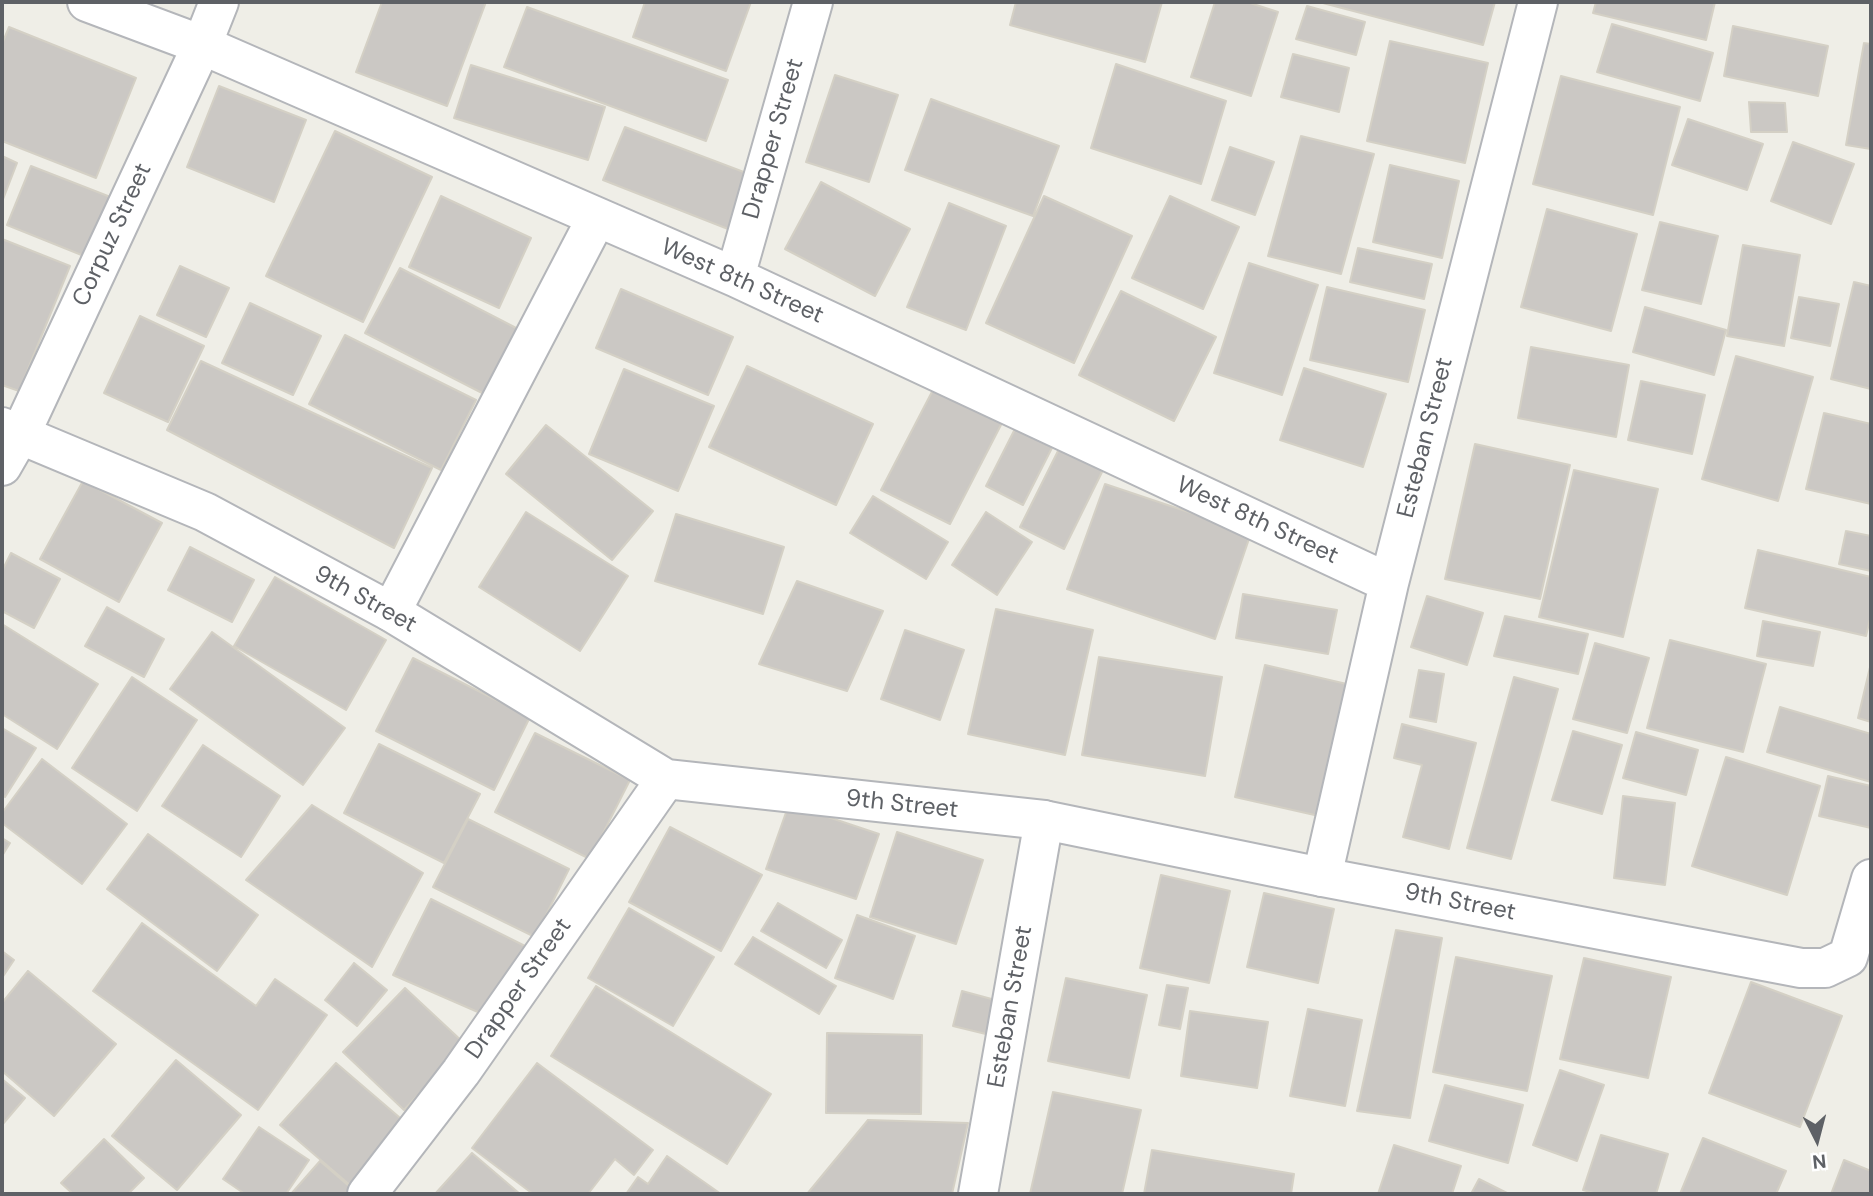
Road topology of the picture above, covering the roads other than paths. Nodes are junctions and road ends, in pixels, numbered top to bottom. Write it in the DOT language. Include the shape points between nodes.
graph roads {
  1 [pos="87,2"];
  2 [pos="219,2"];
  3 [pos="814,2"];
  4 [pos="1538,2"];
  5 [pos="202,45"];
  6 [pos="597,217"];
  7 [pos="735,277"];
  8 [pos="11,430"];
  9 [pos="2,466"];
  10 [pos="1389,583"];
  11 [pos="391,612"];
  12 [pos="666,779"];
  13 [pos="1044,820"];
  14 [pos="1322,877"];
  15 [pos="1871,879"];
  16 [pos="367,1194"];
  17 [pos="978,1194"];
  1 -- 5 [label="street, West 8th Street"];
  2 -- 5 [label="street, Corpuz Street"];
  3 -- 7 [label="street, Drapper Street"];
  4 -- 10 [label="street, Esteban Street"];
  5 -- 6 [label="street, West 8th Street"];
  5 -- 8 [label="street, Corpuz Street"];
  6 -- 7 [label="street, West 8th Street"];
  6 -- 11 [label="street"];
  7 -- 10 [label="street, West 8th Street"];
  8 -- 9 [label="street, Corpuz Street"];
  8 -- 11 [label="street, 9th Street" via="205,512"];
  10 -- 14 [label="street, Esteban Street"];
  11 -- 12 [label="street, 9th Street"];
  12 -- 13 [label="street, 9th Street"];
  12 -- 16 [label="street, Drapper Street" via="461,1072"];
  13 -- 14 [label="street, 9th Street"];
  13 -- 17 [label="street, Esteban Street"];
  14 -- 15 [label="street, 9th Street" via="1801,968 1840,963 1848,957"];
}
